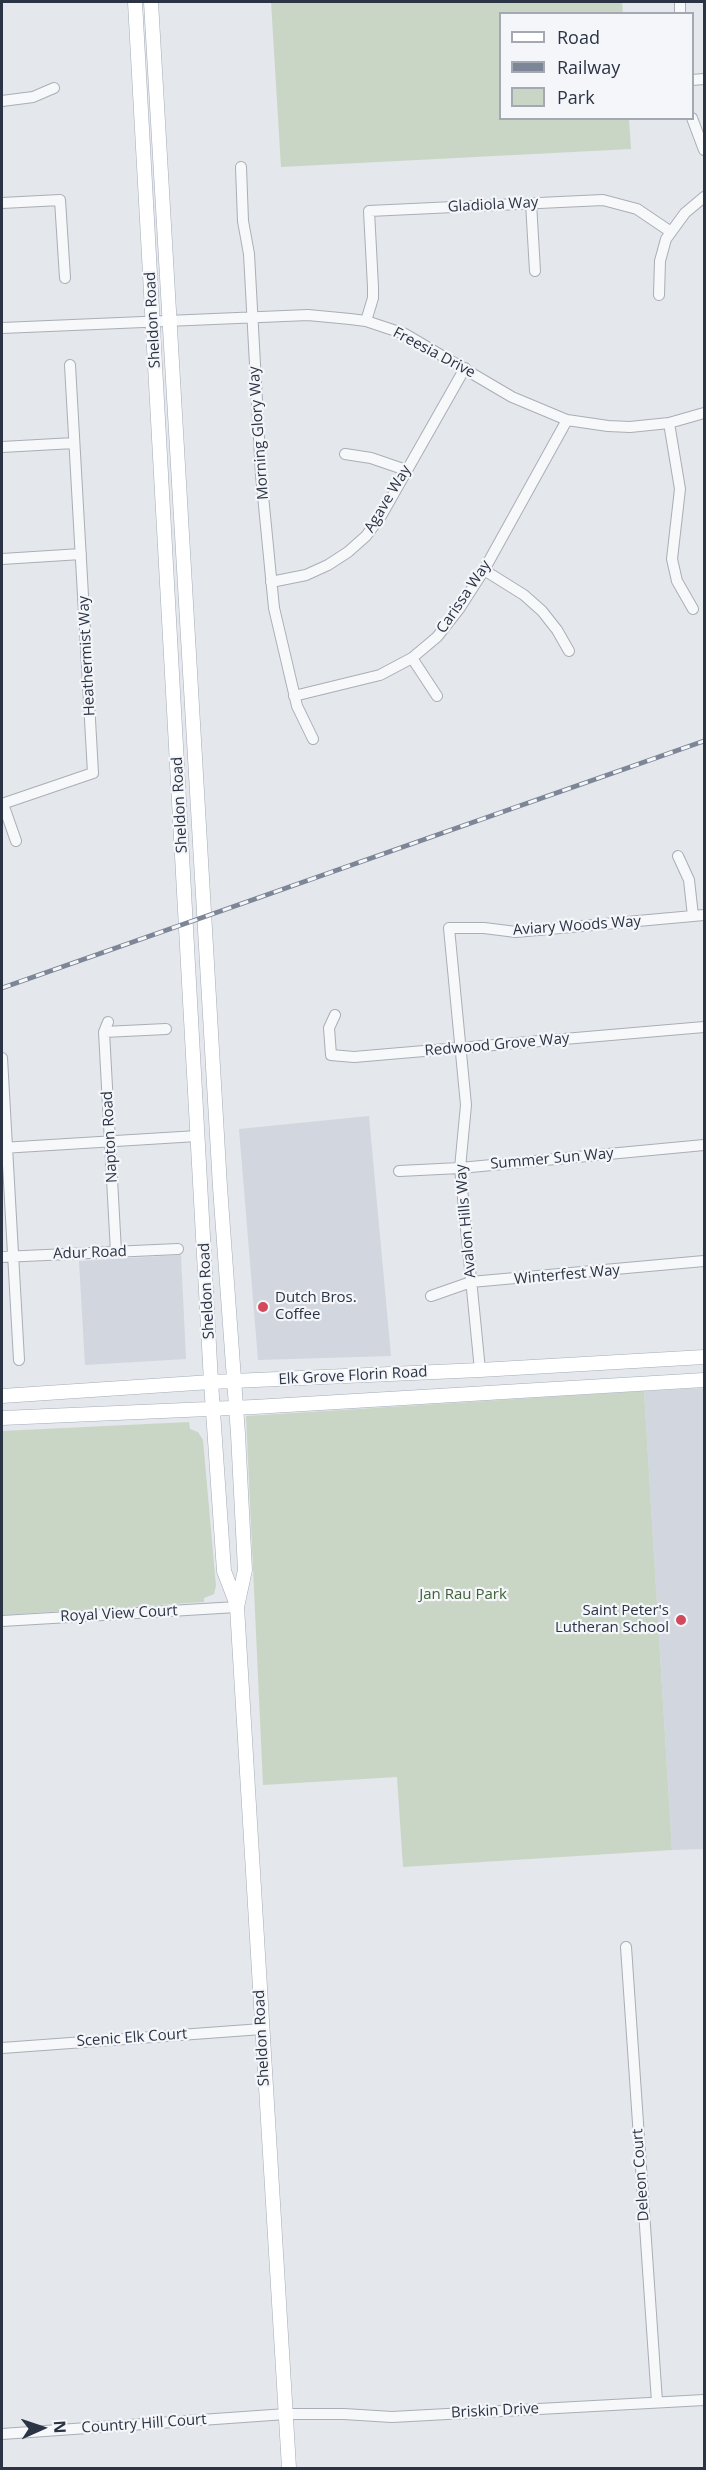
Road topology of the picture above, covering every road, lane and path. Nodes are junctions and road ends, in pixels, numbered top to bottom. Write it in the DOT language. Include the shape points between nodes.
graph roads {
  1 [pos="135,2"];
  2 [pos="151,2"];
  3 [pos="54,88"];
  4 [pos="2,101"];
  5 [pos="694,120"];
  6 [pos="705,150"];
  7 [pos="240,167"];
  8 [pos="705,197"];
  9 [pos="2,203"];
  10 [pos="531,203"];
  11 [pos="671,232"];
  12 [pos="536,271"];
  13 [pos="64,278"];
  14 [pos="659,295"];
  15 [pos="252,317"];
  16 [pos="153,320"];
  17 [pos="168,320"];
  18 [pos="366,321"];
  19 [pos="2,328"];
  20 [pos="70,365"];
  21 [pos="465,369"];
  22 [pos="705,413"];
  23 [pos="567,420"];
  24 [pos="669,423"];
  25 [pos="74,443"];
  26 [pos="2,447"];
  27 [pos="345,454"];
  28 [pos="406,470"];
  29 [pos="81,554"];
  30 [pos="2,559"];
  31 [pos="484,570"];
  32 [pos="271,582"];
  33 [pos="693,609"];
  34 [pos="569,651"];
  35 [pos="412,658"];
  36 [pos="294,696"];
  37 [pos="437,696"];
  38 [pos="313,739"];
  39 [pos="2,804"];
  40 [pos="16,841"];
  41 [pos="678,856"];
  42 [pos="705,915"];
  43 [pos="693,916"];
  44 [pos="449,928"];
  45 [pos="335,1015"];
  46 [pos="705,1027"];
  47 [pos="166,1029"];
  48 [pos="461,1049"];
  49 [pos="2,1058"];
  50 [pos="195,1098"];
  51 [pos="197,1136"];
  52 [pos="110,1141"];
  53 [pos="705,1145"];
  54 [pos="4,1147"];
  55 [pos="460,1168"];
  56 [pos="399,1171"];
  57 [pos="220,1187"];
  58 [pos="178,1249"];
  59 [pos="116,1252"];
  60 [pos="2,1257"];
  61 [pos="14,1257"];
  62 [pos="705,1261"];
  63 [pos="471,1282"];
  64 [pos="431,1296"];
  65 [pos="705,1357"];
  66 [pos="20,1360"];
  67 [pos="480,1370"];
  68 [pos="705,1380"];
  69 [pos="234,1381"];
  70 [pos="211,1382"];
  71 [pos="2,1396"];
  72 [pos="235,1406"];
  73 [pos="213,1407"];
  74 [pos="2,1418"];
  75 [pos="237,1607"];
  76 [pos="2,1622"];
  77 [pos="626,1947"];
  78 [pos="262,2029"];
  79 [pos="2,2048"];
  80 [pos="705,2400"];
  81 [pos="657,2402"];
  82 [pos="286,2414"];
  83 [pos="2,2434"];
  84 [pos="289,2469"];
  1 -- 16 [label="main road, Sheldon Road"];
  2 -- 17 [label="main road, Sheldon Road"];
  3 -- 4 [label="street" via="33,97"];
  5 -- 6 [label="street"];
  7 -- 15 [label="street, Morning Glory Way"];
  8 -- 11 [label="street" via="685,213"];
  9 -- 13 [label="street" via="60,200"];
  10 -- 11 [label="street, Gladiola Way" via="615,201 637,209"];
  10 -- 12 [label="street"];
  10 -- 18 [label="street, Gladiola Way" via="369,211 373,297"];
  11 -- 14 [label="street" via="660,261"];
  15 -- 17 [label="street, Freesia Drive"];
  15 -- 18 [label="street, Freesia Drive" via="308,315"];
  15 -- 32 [label="street, Morning Glory Way"];
  16 -- 17 [label="street, Freesia Drive"];
  16 -- 19 [label="street, Freesia Drive"];
  16 -- 50 [label="main road, Sheldon Road"];
  17 -- 57 [label="main road, Sheldon Road"];
  18 -- 21 [label="street, Freesia Drive" via="405,334"];
  20 -- 25 [label="street, Heathermist Way"];
  21 -- 23 [label="street, Freesia Drive" via="512,397"];
  21 -- 28 [label="street, Agave Way"];
  22 -- 24 [label="street, Freesia Drive"];
  23 -- 24 [label="street, Freesia Drive" via="630,427"];
  23 -- 31 [label="street, Carissa Way"];
  24 -- 33 [label="street" via="680,489 672,559 677,581"];
  25 -- 26 [label="street"];
  25 -- 29 [label="street, Heathermist Way"];
  27 -- 28 [label="street"];
  28 -- 32 [label="street, Agave Way" via="374,526 348,552 317,570"];
  29 -- 30 [label="street"];
  29 -- 39 [label="street, Heathermist Way" via="93,773"];
  31 -- 34 [label="street" via="538,607"];
  31 -- 35 [label="street, Carissa Way" via="445,628"];
  32 -- 36 [label="street, Morning Glory Way"];
  35 -- 36 [label="street, Carissa Way" via="380,675"];
  35 -- 37 [label="street"];
  36 -- 38 [label="street, Morning Glory Way"];
  39 -- 40 [label="street"];
  41 -- 43 [label="street" via="689,880"];
  42 -- 43 [label="street, Aviary Woods Way"];
  43 -- 44 [label="street, Aviary Woods Way" via="516,932"];
  44 -- 48 [label="street, Avalon Hills Way"];
  45 -- 48 [label="street, Redwood Grove Way" via="329,1028 331,1055 354,1057"];
  46 -- 48 [label="street, Redwood Grove Way"];
  47 -- 52 [label="street, Napton Road" via="106,1027"];
  48 -- 55 [label="street, Avalon Hills Way" via="466,1105"];
  49 -- 54 [label="street"];
  50 -- 51 [label="main road, Sheldon Road"];
  50 -- 57 [label="main road" via="208,1130 212,1176"];
  51 -- 52 [label="street"];
  51 -- 70 [label="main road, Sheldon Road"];
  52 -- 54 [label="street"];
  52 -- 59 [label="street, Napton Road"];
  53 -- 55 [label="street, Summer Sun Way"];
  54 -- 61 [label="street"];
  55 -- 56 [label="street, Summer Sun Way"];
  55 -- 63 [label="street, Avalon Hills Way"];
  57 -- 69 [label="main road, Sheldon Road"];
  58 -- 59 [label="street, Adur Road"];
  59 -- 61 [label="street, Adur Road"];
  60 -- 61 [label="street, Adur Road"];
  61 -- 66 [label="street"];
  62 -- 63 [label="street, Winterfest Way"];
  63 -- 64 [label="street, Winterfest Way"];
  63 -- 67 [label="street, Avalon Hills Way"];
  65 -- 67 [label="main road, Elk Grove Florin Road"];
  67 -- 69 [label="main road, Elk Grove Florin Road"];
  68 -- 72 [label="main road, Elk Grove Florin Road"];
  69 -- 70 [label="main road, Elk Grove Florin Road"];
  69 -- 72 [label="main road, Sheldon Road"];
  70 -- 71 [label="main road, Elk Grove Florin Road"];
  70 -- 73 [label="main road, Sheldon Road"];
  72 -- 73 [label="main road, Elk Grove Florin Road"];
  72 -- 75 [label="main road, Sheldon Road" via="245,1570"];
  73 -- 74 [label="main road, Elk Grove Florin Road"];
  73 -- 75 [label="main road, Sheldon Road" via="224,1571"];
  75 -- 76 [label="street, Royal View Court"];
  75 -- 78 [label="main road, Sheldon Road"];
  77 -- 81 [label="street, Deleon Court"];
  78 -- 79 [label="street, Scenic Elk Court"];
  78 -- 82 [label="main road, Sheldon Road"];
  80 -- 81 [label="street, Briskin Drive"];
  81 -- 82 [label="street, Briskin Drive" via="392,2417"];
  82 -- 83 [label="street, Country Hill Court"];
  82 -- 84 [label="main road, Sheldon Road"];
}
